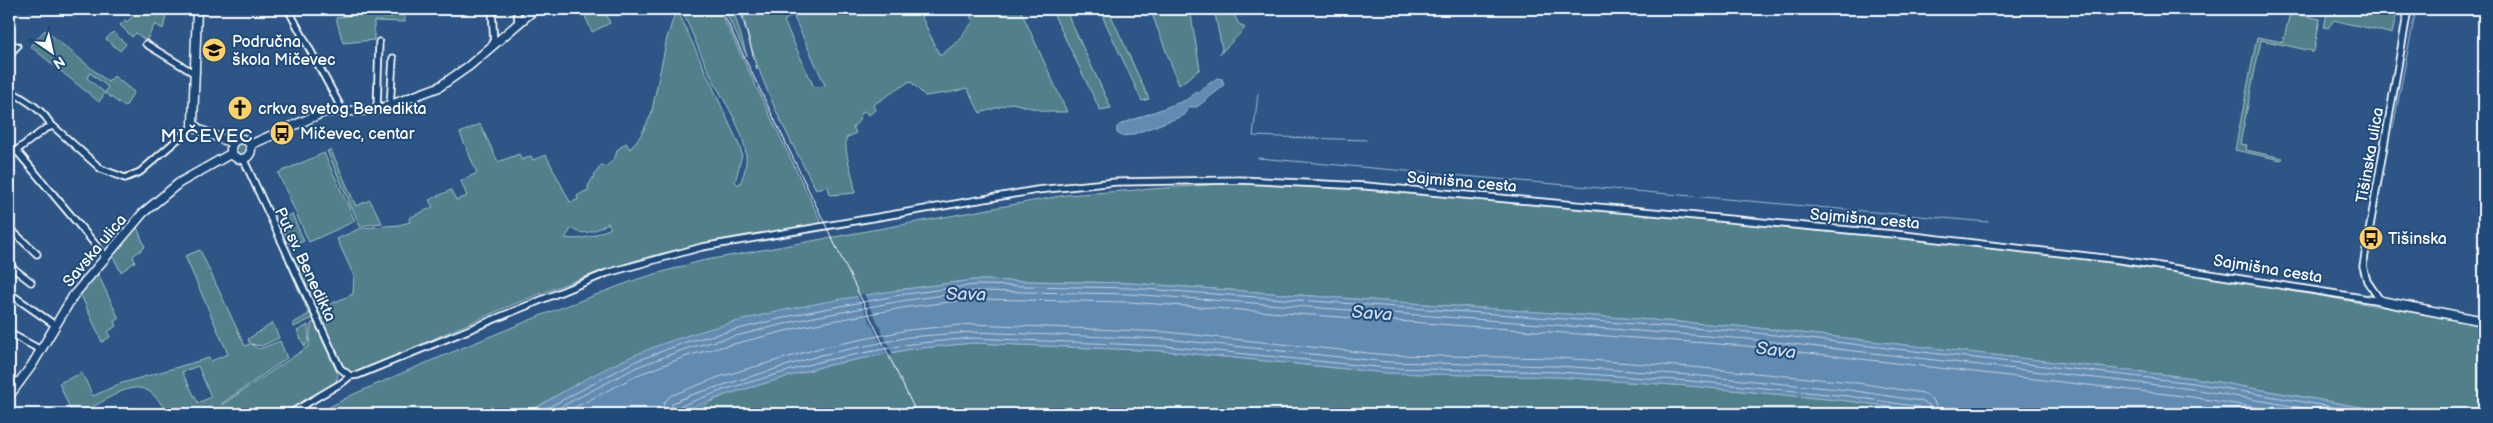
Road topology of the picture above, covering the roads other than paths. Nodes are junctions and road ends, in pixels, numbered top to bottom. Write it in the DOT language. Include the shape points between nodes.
graph roads {
  1 [pos="197,9"];
  2 [pos="288,9"];
  3 [pos="492,9"];
  4 [pos="517,9"];
  5 [pos="533,9"];
  6 [pos="2408,9"];
  7 [pos="518,23"];
  8 [pos="379,42"];
  9 [pos="146,44"];
  10 [pos="494,45"];
  11 [pos="17,46"];
  12 [pos="9,55"];
  13 [pos="393,58"];
  14 [pos="196,72"];
  15 [pos="9,90"];
  16 [pos="390,107"];
  17 [pos="377,110"];
  18 [pos="343,111"];
  19 [pos="194,125"];
  20 [pos="51,126"];
  21 [pos="232,143"];
  22 [pos="250,145"];
  23 [pos="16,150"];
  24 [pos="232,154"];
  25 [pos="9,156"];
  26 [pos="243,158"];
  27 [pos="9,228"];
  28 [pos="37,254"];
  29 [pos="105,256"];
  30 [pos="9,265"];
  31 [pos="31,282"];
  32 [pos="9,293"];
  33 [pos="2381,301"];
  34 [pos="2484,321"];
  35 [pos="55,325"];
  36 [pos="9,333"];
  37 [pos="41,350"];
  38 [pos="350,376"];
  39 [pos="9,379"];
  40 [pos="20,383"];
  41 [pos="9,395"];
  42 [pos="289,414"];
  1 -- 14 [label="street"];
  2 -- 18 [label="street"];
  3 -- 10 [label="street"];
  4 -- 7 [label="street"];
  5 -- 7 [label="street"];
  6 -- 33 [label="street, Tišinska ulica" via="2363,266 2367,281"];
  7 -- 10 [label="street"];
  8 -- 17 [label="street"];
  9 -- 14 [label="street"];
  10 -- 16 [label="street" via="439,87"];
  11 -- 12 [label="street"];
  13 -- 16 [label="street"];
  14 -- 19 [label="street"];
  15 -- 20 [label="street" via="36,109"];
  16 -- 17 [label="street"];
  17 -- 18 [label="street"];
  18 -- 22 [label="street" via="324,112"];
  19 -- 20 [label="street" via="141,171 125,178 101,169 66,135"];
  19 -- 21 [label="street"];
  20 -- 23 [label="street"];
  21 -- 22 [label="street" via="240,139"];
  21 -- 24 [label="street"];
  22 -- 26 [label="street" via="249,154"];
  23 -- 25 [label="street"];
  23 -- 29 [label="street"];
  24 -- 26 [label="street"];
  24 -- 29 [label="street, Savska ulica" via="191,175 160,197"];
  26 -- 38 [label="street, Put sv. Benedikta" via="340,368"];
  27 -- 28 [label="street"];
  29 -- 35 [label="street, Savska ulica"];
  30 -- 31 [label="street"];
  32 -- 35 [label="street"];
  33 -- 34 [label="street, Sajmišna cesta"];
  33 -- 38 [label="street, Sajmišna cesta" via="2185,269 1914,236 1366,186 1239,180 1116,182 1037,190 702,247 607,273"];
  35 -- 37 [label="street, Savska ulica"];
  36 -- 37 [label="street"];
  37 -- 40 [label="street, Savska ulica"];
  38 -- 42 [label="street, Sajmišna cesta"];
  39 -- 40 [label="street"];
  40 -- 41 [label="street, Savska ulica"];
}
